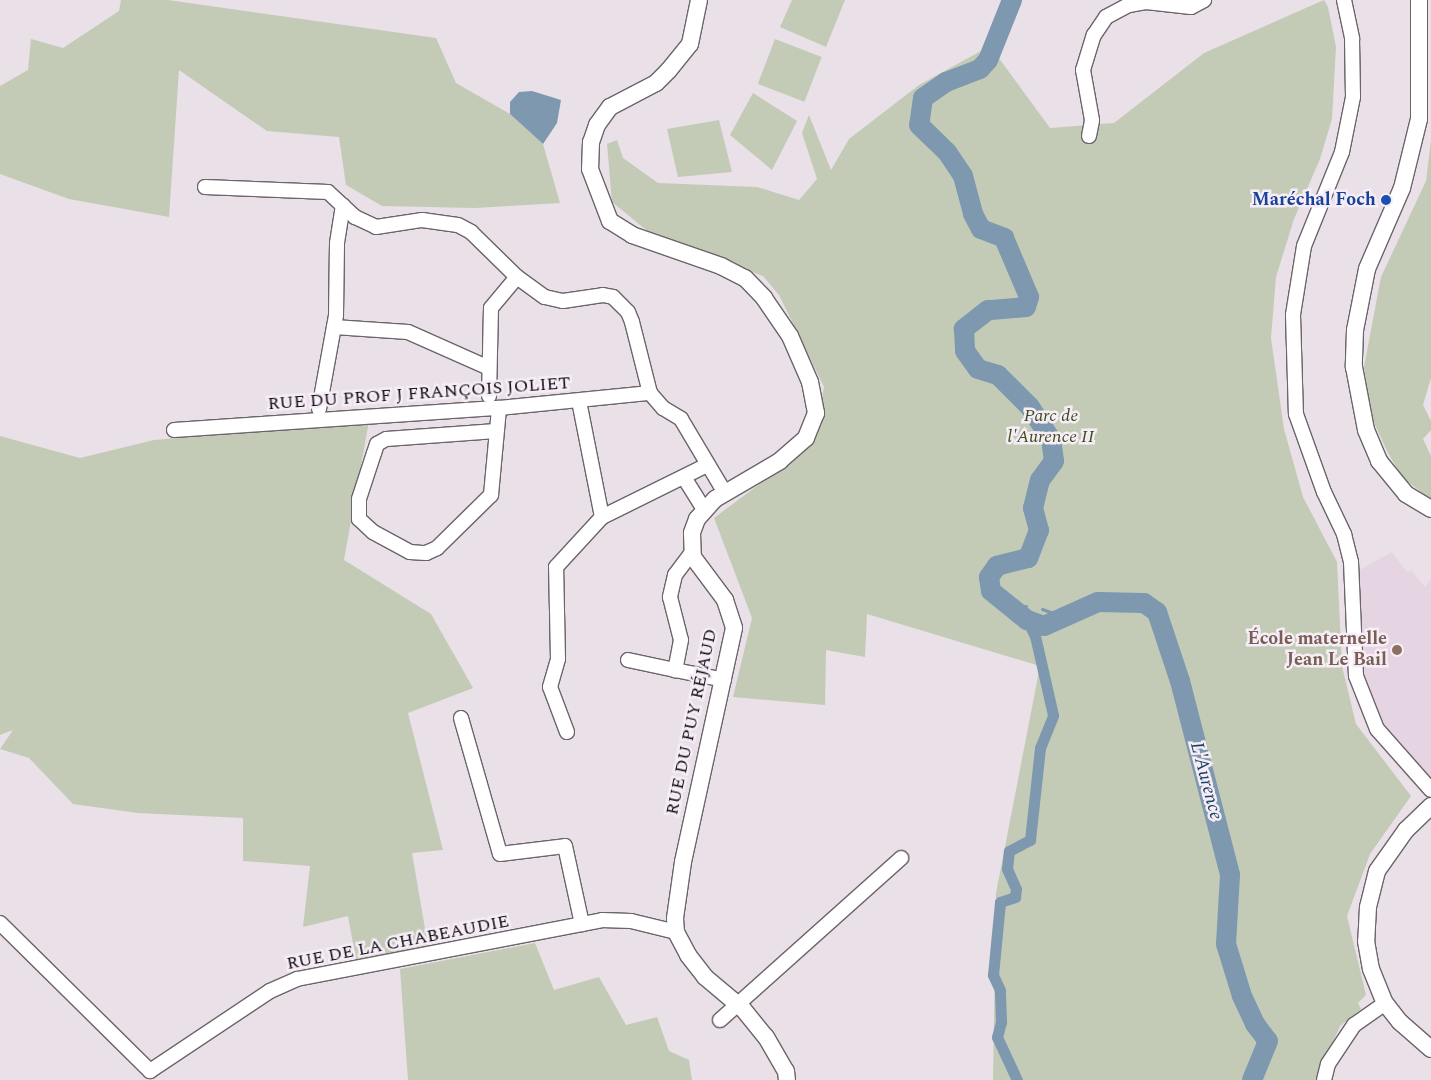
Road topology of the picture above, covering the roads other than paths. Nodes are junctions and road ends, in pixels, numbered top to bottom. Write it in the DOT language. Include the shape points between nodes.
graph roads {
  1 [pos="699,0"];
  2 [pos="1204,0"];
  3 [pos="1344,0"];
  4 [pos="1419,0"];
  5 [pos="1089,136"];
  6 [pos="205,188"];
  7 [pos="343,205"];
  8 [pos="517,276"];
  9 [pos="334,327"];
  10 [pos="489,368"];
  11 [pos="650,393"];
  12 [pos="489,396"];
  13 [pos="580,401"];
  14 [pos="499,408"];
  15 [pos="319,409"];
  16 [pos="174,430"];
  17 [pos="496,431"];
  18 [pos="707,465"];
  19 [pos="685,479"];
  20 [pos="725,493"];
  21 [pos="704,509"];
  22 [pos="1431,509"];
  23 [pos="602,517"];
  24 [pos="693,551"];
  25 [pos="628,660"];
  26 [pos="675,670"];
  27 [pos="724,680"];
  28 [pos="461,718"];
  29 [pos="566,732"];
  30 [pos="1431,790"];
  31 [pos="1431,806"];
  32 [pos="901,858"];
  33 [pos="0,923"];
  34 [pos="582,924"];
  35 [pos="676,932"];
  36 [pos="737,1002"];
  37 [pos="1386,1003"];
  38 [pos="720,1020"];
  39 [pos="1431,1049"];
  40 [pos="155,1076"];
  41 [pos="787,1080"];
  42 [pos="1324,1080"];
  1 -- 20 [label="street" via="690,44 669,70 656,83 610,107 597,125 591,142 590,169 610,221 632,235 721,266 745,278 764,298 790,336 810,382 816,414 806,438 780,462"];
  2 -- 5 [label="street" via="1191,7 1146,2 1129,5 1106,17 1094,35 1083,70 1092,120"];
  3 -- 30 [label="street" via="1352,38 1353,96 1342,152 1304,246 1293,314 1296,414 1324,492 1344,534 1351,562 1356,676 1377,730"];
  4 -- 22 [label="street" via="1419,119 1402,188 1368,269 1355,330 1354,367 1366,430 1379,462 1406,494"];
  6 -- 7 [label="street" via="318,190 328,192"];
  7 -- 8 [label="street" via="376,227 422,220 458,225 471,232"];
  7 -- 9 [label="street" via="337,243"];
  8 -- 10 [label="street" via="491,308"];
  8 -- 11 [label="street" via="532,290 553,300 603,295 620,302 632,322"];
  9 -- 10 [label="street" via="408,332"];
  9 -- 15 [label="street"];
  10 -- 12 [label="street"];
  11 -- 13 [label="street"];
  11 -- 18 [label="street" via="663,408 681,419"];
  13 -- 14 [label="street, RUE DU PROF J FRANÇOIS JOLIET"];
  13 -- 23 [label="street, RUE DU PROF J FRANÇOIS JOLIET"];
  14 -- 16 [label="street, RUE DU PROF J FRANÇOIS JOLIET"];
  14 -- 17 [label="street"];
  17 -- 17 [label="street" via="491,495 437,548 426,553 410,552 372,532 359,519 359,499 377,444 386,439"];
  18 -- 19 [label="street"];
  18 -- 20 [label="street"];
  19 -- 21 [label="street"];
  19 -- 23 [label="street"];
  20 -- 21 [label="street"];
  21 -- 24 [label="street" via="692,533"];
  23 -- 29 [label="street" via="556,567 558,659 550,687"];
  24 -- 26 [label="street" via="675,575 670,597 681,640"];
  24 -- 27 [label="street, RUE DU PUY RÉJAUD" via="693,557 731,613 733,635"];
  25 -- 26 [label="street"];
  26 -- 27 [label="street"];
  27 -- 35 [label="street, RUE DU PUY RÉJAUD" via="684,862 675,918"];
  28 -- 34 [label="street" via="500,854 565,846"];
  31 -- 37 [label="street" via="1406,830 1377,871 1368,907 1366,941 1371,968"];
  32 -- 36 [label="street"];
  33 -- 40 [label="street, RUE DE LA CHABEAUDIE"];
  34 -- 35 [label="street, RUE DE LA CHABEAUDIE" via="602,920 631,921"];
  34 -- 40 [label="street, RUE DE LA CHABEAUDIE" via="297,979 270,991"];
  35 -- 36 [label="street" via="688,955 705,976"];
  36 -- 38 [label="street"];
  36 -- 41 [label="street" via="766,1037 786,1071"];
  37 -- 39 [label="street" via="1400,1022"];
  37 -- 42 [label="street" via="1354,1025 1328,1064"];
}
